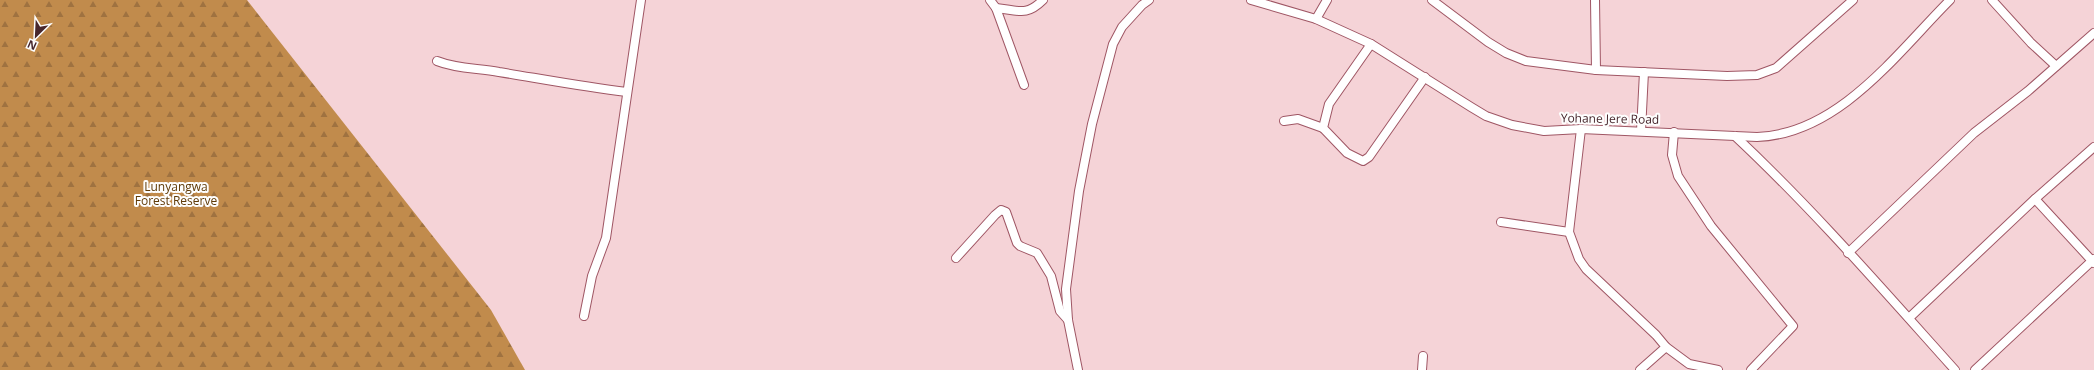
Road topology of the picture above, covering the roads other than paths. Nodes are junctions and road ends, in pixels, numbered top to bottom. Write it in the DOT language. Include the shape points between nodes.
graph roads {
  1 [pos="641,0"];
  2 [pos="990,0"];
  3 [pos="1043,0"];
  4 [pos="1149,0"];
  5 [pos="1251,0"];
  6 [pos="1327,0"];
  7 [pos="1432,0"];
  8 [pos="1594,0"];
  9 [pos="1852,0"];
  10 [pos="1950,0"];
  11 [pos="1992,0"];
  12 [pos="996,8"];
  13 [pos="1316,19"];
  14 [pos="2094,33"];
  15 [pos="1371,44"];
  16 [pos="437,61"];
  17 [pos="2056,66"];
  18 [pos="1596,70"];
  19 [pos="1644,72"];
  20 [pos="1425,77"];
  21 [pos="1024,85"];
  22 [pos="626,92"];
  23 [pos="1284,121"];
  24 [pos="1323,128"];
  25 [pos="1581,129"];
  26 [pos="1641,131"];
  27 [pos="1674,132"];
  28 [pos="1735,136"];
  29 [pos="2094,147"];
  30 [pos="2035,199"];
  31 [pos="1501,222"];
  32 [pos="1569,232"];
  33 [pos="1848,253"];
  34 [pos="956,258"];
  35 [pos="2093,261"];
  36 [pos="584,316"];
  37 [pos="1909,318"];
  38 [pos="1068,320"];
  39 [pos="1666,347"];
  40 [pos="1423,356"];
  41 [pos="1078,370"];
  42 [pos="1422,370"];
  43 [pos="1640,370"];
  44 [pos="1718,370"];
  45 [pos="1751,370"];
  46 [pos="1955,370"];
  47 [pos="1975,370"];
  1 -- 22 [label="street"];
  2 -- 12 [label="street"];
  3 -- 12 [label="street" via="1033,10 1025,12"];
  4 -- 38 [label="street" via="1122,27 1107,59 1079,191 1066,289"];
  5 -- 13 [label="street, Yohane Jere Road"];
  6 -- 13 [label="street"];
  7 -- 18 [label="street" via="1506,53 1526,61"];
  8 -- 18 [label="street"];
  9 -- 19 [label="street" via="1768,73 1727,76"];
  10 -- 28 [label="street, Yohane Jere Road" via="1846,104 1800,128 1769,137"];
  11 -- 17 [label="street"];
  12 -- 21 [label="street"];
  13 -- 15 [label="street, Yohane Jere Road"];
  14 -- 17 [label="street"];
  15 -- 20 [label="street, Yohane Jere Road"];
  15 -- 24 [label="street" via="1329,104"];
  16 -- 22 [label="street" via="451,66"];
  17 -- 33 [label="street" via="1974,133"];
  18 -- 19 [label="street"];
  19 -- 26 [label="street"];
  20 -- 24 [label="street" via="1369,157 1363,161 1347,153"];
  20 -- 25 [label="street, Yohane Jere Road" via="1486,116 1512,125 1544,132"];
  22 -- 36 [label="street" via="606,238 592,276"];
  23 -- 24 [label="street" via="1298,119"];
  25 -- 26 [label="street, Yohane Jere Road"];
  25 -- 32 [label="street"];
  26 -- 27 [label="street, Yohane Jere Road"];
  27 -- 28 [label="street, Yohane Jere Road"];
  27 -- 45 [label="street" via="1672,155 1678,176 1712,226 1793,326"];
  28 -- 33 [label="street" via="1766,165"];
  29 -- 30 [label="street"];
  30 -- 35 [label="street"];
  30 -- 37 [label="street"];
  31 -- 32 [label="street"];
  32 -- 39 [label="street" via="1572,245 1586,269"];
  33 -- 37 [label="street"];
  34 -- 38 [label="street" via="995,215 1006,212 1020,246 1037,253 1051,276 1060,311"];
  35 -- 47 [label="street"];
  37 -- 46 [label="street"];
  38 -- 41 [label="street"];
  39 -- 43 [label="street"];
  39 -- 44 [label="street" via="1689,364"];
  40 -- 42 [label="street"];
}
